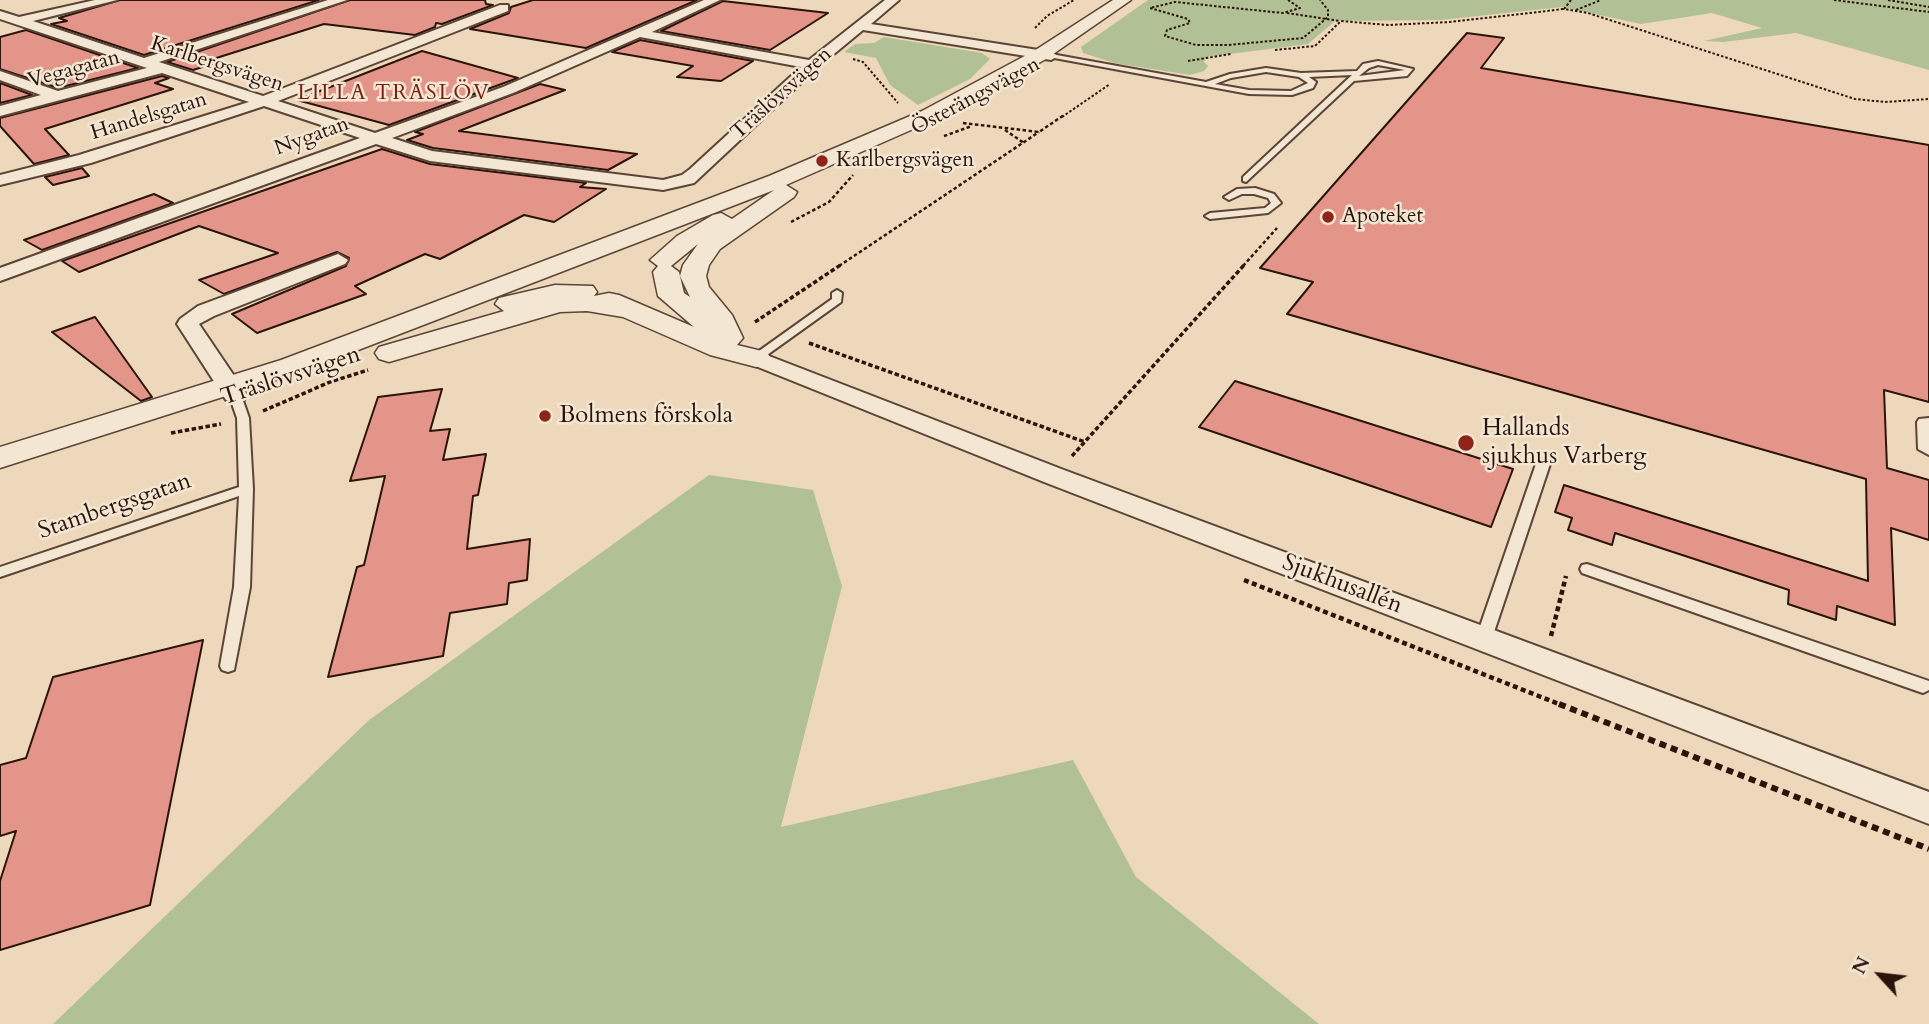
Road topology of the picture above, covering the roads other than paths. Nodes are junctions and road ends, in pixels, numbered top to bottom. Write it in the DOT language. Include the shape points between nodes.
graph roads {
  1 [pos="111,0"];
  2 [pos="341,0"];
  3 [pos="714,0"];
  4 [pos="887,0"];
  5 [pos="892,0"];
  6 [pos="1123,0"];
  7 [pos="1134,0"];
  8 [pos="504,8"];
  9 [pos="0,15"];
  10 [pos="19,21"];
  11 [pos="860,26"];
  12 [pos="643,34"];
  13 [pos="1046,56"];
  14 [pos="142,63"];
  15 [pos="812,65"];
  16 [pos="159,69"];
  17 [pos="0,75"];
  18 [pos="1301,75"];
  19 [pos="1355,76"];
  20 [pos="1207,84"];
  21 [pos="57,96"];
  22 [pos="262,102"];
  23 [pos="0,111"];
  24 [pos="373,138"];
  25 [pos="1246,179"];
  26 [pos="0,180"];
  27 [pos="671,184"];
  28 [pos="781,187"];
  29 [pos="1229,197"];
  30 [pos="1210,216"];
  31 [pos="612,253"];
  32 [pos="338,260"];
  33 [pos="586,261"];
  34 [pos="664,266"];
  35 [pos="546,271"];
  36 [pos="0,275"];
  37 [pos="488,293"];
  38 [pos="590,293"];
  39 [pos="837,293"];
  40 [pos="631,310"];
  41 [pos="729,338"];
  42 [pos="756,358"];
  43 [pos="331,364"];
  44 [pos="236,400"];
  45 [pos="1929,422"];
  46 [pos="1929,451"];
  47 [pos="0,458"];
  48 [pos="1543,464"];
  49 [pos="0,471"];
  50 [pos="246,489"];
  51 [pos="1587,569"];
  52 [pos="0,572"];
  53 [pos="1484,638"];
  54 [pos="228,666"];
  55 [pos="1923,685"];
  56 [pos="1929,808"];
  1 -- 10 [label="street"];
  2 -- 14 [label="street, Vegagatan"];
  3 -- 12 [label="street, Nygatan"];
  4 -- 5 [label="street"];
  5 -- 11 [label="street, Träslövsvägen"];
  6 -- 13 [label="street, Österängsvägen"];
  7 -- 13 [label="street, Österängsvägen"];
  8 -- 22 [label="street, Handelsgatan"];
  9 -- 10 [label="street, Karlbergsvägen"];
  10 -- 14 [label="street, Karlbergsvägen"];
  11 -- 13 [label="street"];
  11 -- 15 [label="street, Träslövsvägen"];
  12 -- 15 [label="street"];
  12 -- 24 [label="street, Nygatan" via="508,90"];
  13 -- 20 [label="lane"];
  13 -- 28 [label="street, Österängsvägen"];
  14 -- 16 [label="street, Karlbergsvägen"];
  15 -- 27 [label="street, Träslövsvägen" via="696,173"];
  16 -- 21 [label="street, Vegagatan"];
  16 -- 22 [label="street, Karlbergsvägen"];
  17 -- 21 [label="street"];
  18 -- 19 [label="lane"];
  18 -- 20 [label="lane" via="1250,72"];
  18 -- 20 [label="lane" via="1312,82 1292,93 1249,92"];
  19 -- 19 [label="lane" via="1378,63 1409,69 1407,75"];
  19 -- 25 [label="lane"];
  21 -- 23 [label="street, Vegagatan"];
  22 -- 24 [label="street, Karlbergsvägen"];
  22 -- 26 [label="street, Handelsgatan" via="85,159"];
  24 -- 27 [label="street, Karlbergsvägen" via="446,159"];
  24 -- 36 [label="street, Nygatan"];
  28 -- 31 [label="street, Österängsvägen"];
  28 -- 34 [label="street, Österängsvägen" via="717,222"];
  28 -- 35 [label="street, Österängsvägen"];
  28 -- 41 [label="street" via="711,244 696,265 696,288"];
  29 -- 30 [label="lane" via="1255,191 1271,196 1276,203 1268,210"];
  31 -- 33 [label="street, Österängsvägen"];
  31 -- 34 [label="street" via="643,252"];
  32 -- 44 [label="street" via="206,311 188,324"];
  33 -- 35 [label="street, Österängsvägen"];
  33 -- 38 [label="street" via="572,278 574,286"];
  34 -- 38 [label="street, Träslövsvägen" via="658,282 641,290 619,295"];
  34 -- 41 [label="street" via="671,296 678,304"];
  35 -- 37 [label="street, Österängsvägen"];
  37 -- 44 [label="street, Träslövsvägen"];
  38 -- 40 [label="street"];
  38 -- 43 [label="street, Träslövsvägen" via="555,293 515,302"];
  39 -- 42 [label="lane" via="837,300"];
  40 -- 42 [label="street" via="720,349"];
  40 -- 43 [label="street" via="558,304 400,350"];
  41 -- 42 [label="street"];
  42 -- 53 [label="street, Sjukhusallén"];
  43 -- 44 [label="street, Träslövsvägen"];
  44 -- 47 [label="street, Träslövsvägen"];
  44 -- 49 [label="street, Träslövsvägen"];
  44 -- 50 [label="lane"];
  45 -- 46 [label="lane" via="1923,422 1925,449"];
  48 -- 53 [label="lane"];
  50 -- 52 [label="lane, Stambergsgatan"];
  50 -- 54 [label="lane" via="242,587"];
  51 -- 55 [label="lane"];
  53 -- 56 [label="street, Sjukhusallén"];
}
